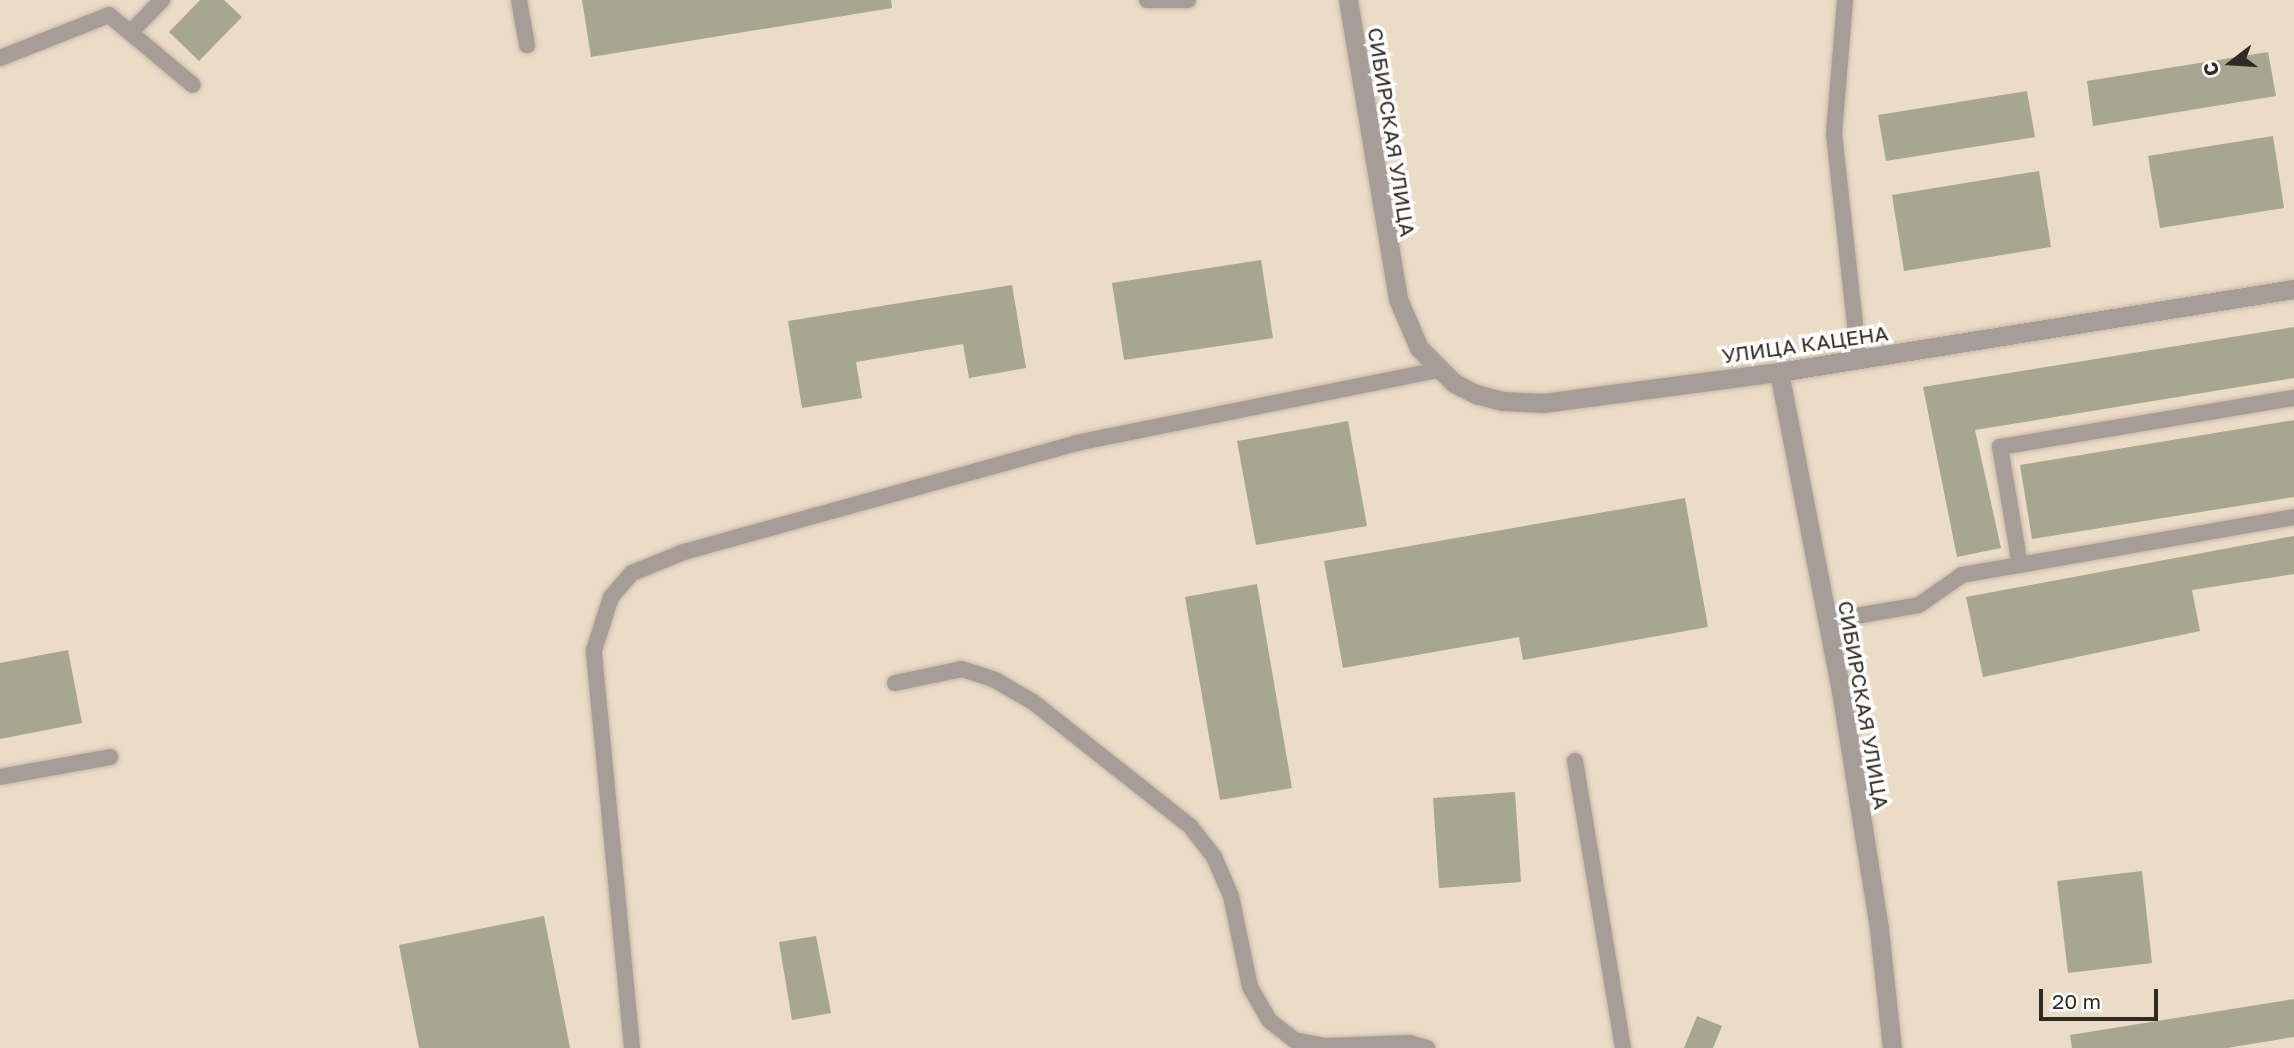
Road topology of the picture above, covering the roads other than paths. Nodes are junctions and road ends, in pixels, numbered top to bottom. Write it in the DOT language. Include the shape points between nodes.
graph roads {
  1 [pos="162,0"];
  2 [pos="519,0"];
  3 [pos="1147,0"];
  4 [pos="1188,0"];
  5 [pos="1348,0"];
  6 [pos="1845,0"];
  7 [pos="131,32"];
  8 [pos="527,45"];
  9 [pos="0,58"];
  10 [pos="193,85"];
  11 [pos="1391,272"];
  12 [pos="2294,289"];
  13 [pos="1858,360"];
  14 [pos="1438,370"];
  15 [pos="1779,372"];
  16 [pos="2294,398"];
  17 [pos="2294,517"];
  18 [pos="2020,565"];
  19 [pos="1827,621"];
  20 [pos="895,683"];
  21 [pos="110,757"];
  22 [pos="1574,761"];
  23 [pos="0,777"];
  24 [pos="632,1048"];
  25 [pos="1427,1048"];
  26 [pos="1623,1048"];
  27 [pos="1892,1048"];
  1 -- 7 [label="lane"];
  2 -- 8 [label="lane"];
  3 -- 4 [label="lane"];
  5 -- 11 [label="street, СИБИРСКАЯ УЛИЦА"];
  6 -- 13 [label="lane" via="1834,134"];
  7 -- 9 [label="lane" via="109,15"];
  7 -- 10 [label="lane"];
  11 -- 14 [label="street, УЛИЦА КАЦЕНА" via="1405,321"];
  12 -- 13 [label="street, УЛИЦА КАЦЕНА"];
  13 -- 15 [label="street, УЛИЦА КАЦЕНА"];
  14 -- 15 [label="street, УЛИЦА КАЦЕНА" via="1476,394 1543,403"];
  14 -- 24 [label="lane" via="1076,443 684,552 632,573 611,597 594,650"];
  15 -- 19 [label="street, СИБИРСКАЯ УЛИЦА"];
  16 -- 18 [label="lane" via="2000,447"];
  17 -- 18 [label="lane"];
  18 -- 19 [label="lane" via="1962,575 1919,604"];
  19 -- 27 [label="street, СИБИРСКАЯ УЛИЦА" via="1879,929"];
  20 -- 25 [label="lane" via="962,669 995,680 1033,702 1190,826 1214,857 1231,896 1250,987 1270,1021 1294,1040 1325,1046 1409,1042"];
  21 -- 23 [label="lane"];
  22 -- 26 [label="lane"];
}
